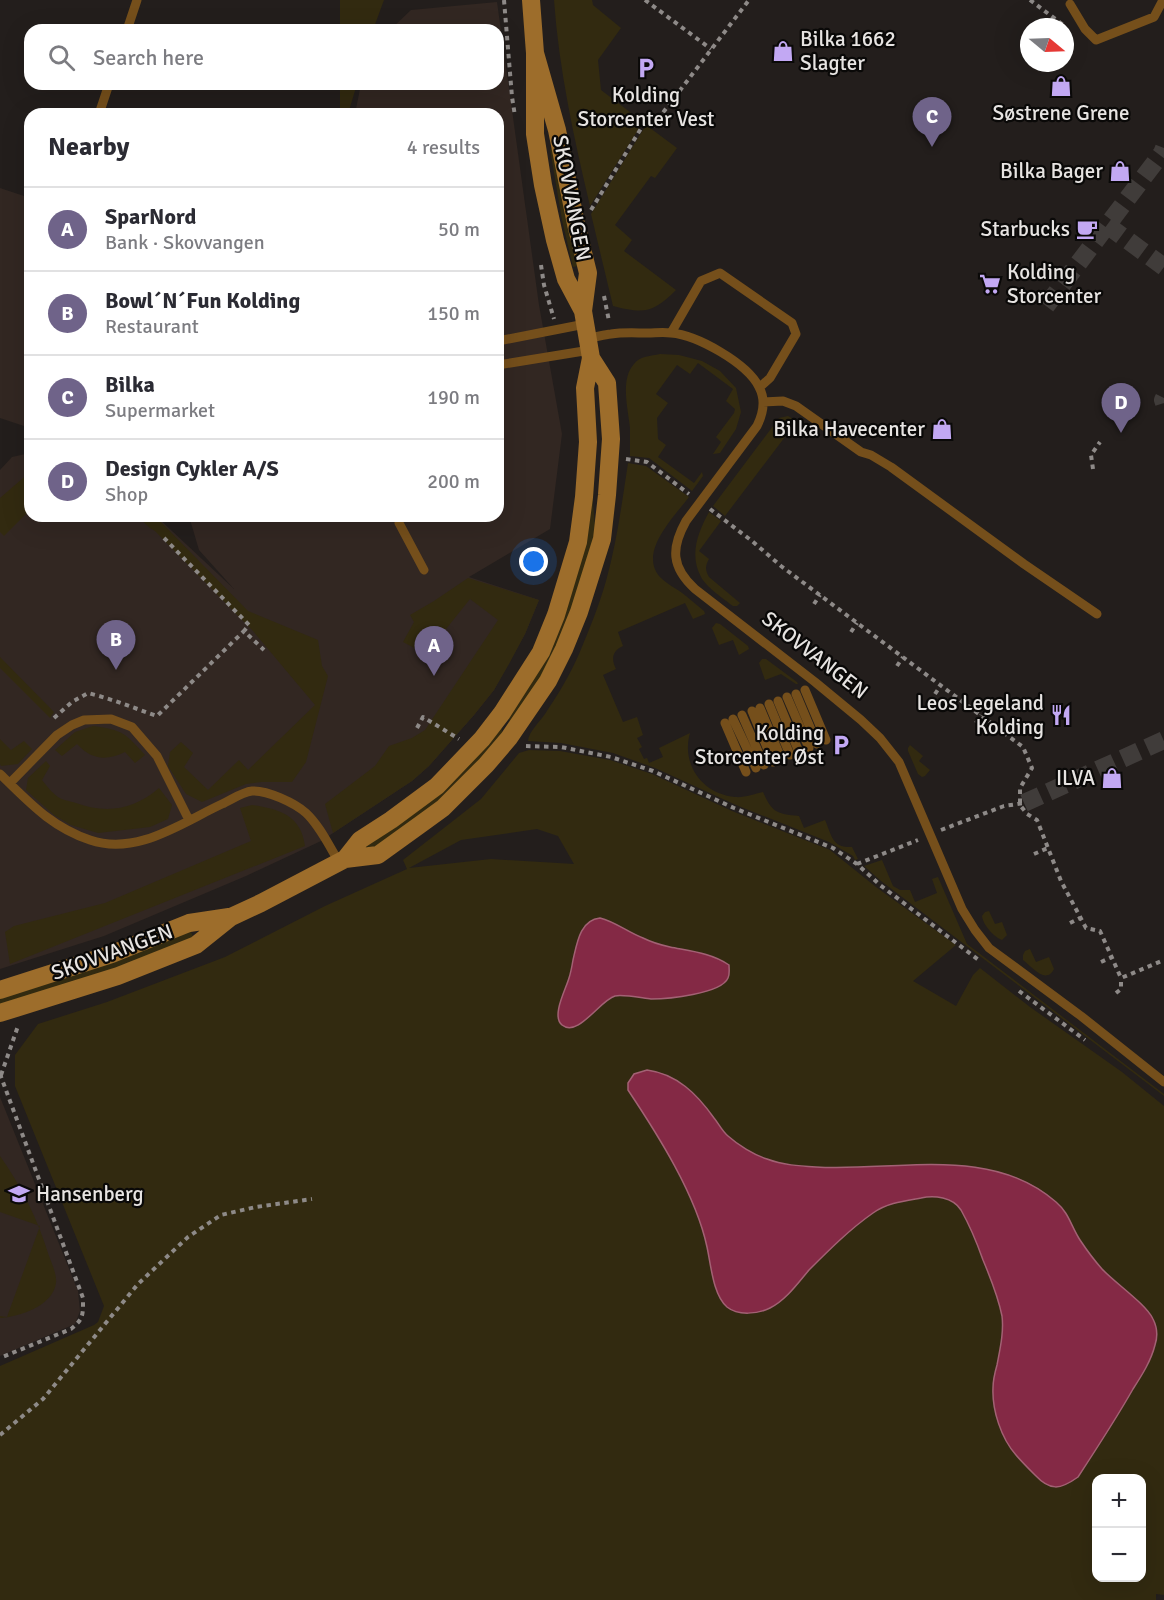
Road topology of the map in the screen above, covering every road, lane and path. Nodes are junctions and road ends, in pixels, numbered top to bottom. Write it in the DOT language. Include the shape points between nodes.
graph roads {
  1 [pos="137,0"];
  2 [pos="504,0"];
  3 [pos="531,0"];
  4 [pos="645,0"];
  5 [pos="749,0"];
  6 [pos="1030,0"];
  7 [pos="1162,0"];
  8 [pos="1070,4"];
  9 [pos="1054,18"];
  10 [pos="129,24"];
  11 [pos="711,49"];
  12 [pos="535,53"];
  13 [pos="107,90"];
  14 [pos="101,108"];
  15 [pos="646,115"];
  16 [pos="516,119"];
  17 [pos="645,122"];
  18 [pos="576,224"];
  19 [pos="541,264"];
  20 [pos="557,330"];
  21 [pos="671,333"];
  22 [pos="588,336"];
  23 [pos="504,340"];
  24 [pos="504,363"];
  25 [pos="760,387"];
  26 [pos="763,402"];
  27 [pos="1100,442"];
  28 [pos="611,458"];
  29 [pos="1093,469"];
  30 [pos="700,502"];
  31 [pos="399,522"];
  32 [pos="164,538"];
  33 [pos="424,570"];
  34 [pos="820,595"];
  35 [pos="814,604"];
  36 [pos="1097,614"];
  37 [pos="858,623"];
  38 [pos="244,631"];
  39 [pos="851,632"];
  40 [pos="264,650"];
  41 [pos="903,657"];
  42 [pos="897,666"];
  43 [pos="941,685"];
  44 [pos="934,694"];
  45 [pos="765,706"];
  46 [pos="981,715"];
  47 [pos="976,723"];
  48 [pos="48,724"];
  49 [pos="417,728"];
  50 [pos="461,738"];
  51 [pos="509,738"];
  52 [pos="777,760"];
  53 [pos="746,772"];
  54 [pos="0,774"];
  55 [pos="10,783"];
  56 [pos="189,820"];
  57 [pos="1048,848"];
  58 [pos="1034,854"];
  59 [pos="342,861"];
  60 [pos="231,917"];
  61 [pos="1080,918"];
  62 [pos="1070,923"];
  63 [pos="1112,957"];
  64 [pos="1164,960"];
  65 [pos="1101,962"];
  66 [pos="988,967"];
  67 [pos="1121,978"];
  68 [pos="1012,986"];
  69 [pos="0,990"];
  70 [pos="1116,993"];
  71 [pos="24,1006"];
  72 [pos="0,1013"];
  73 [pos="1086,1041"];
  74 [pos="0,1075"];
  75 [pos="1164,1082"];
  76 [pos="312,1199"];
  77 [pos="0,1358"];
  78 [pos="0,1435"];
  1 -- 10 [label="lane"];
  2 -- 16 [label="path"];
  3 -- 12 [label="street, SKOVVANGEN"];
  4 -- 11 [label="path"];
  5 -- 11 [label="path"];
  6 -- 9 [label="path"];
  7 -- 8 [label="lane" via="1154,17 1096,40 1084,29"];
  11 -- 17 [label="path" via="652,127"];
  12 -- 18 [label="street, SKOVVANGEN" via="557,130"];
  12 -- 22 [label="street, SKOVVANGEN" via="536,134 543,185 566,279"];
  13 -- 14 [label="lane"];
  15 -- 17 [label="path"];
  17 -- 18 [label="path" via="584,221"];
  18 -- 22 [label="street, SKOVVANGEN" via="588,273"];
  19 -- 20 [label="path"];
  20 -- 22 [label="lane"];
  20 -- 23 [label="lane"];
  21 -- 22 [label="lane"];
  21 -- 25 [label="lane" via="696,339 717,350"];
  21 -- 25 [label="lane" via="701,281 720,273 792,323 796,334 780,364"];
  22 -- 24 [label="lane"];
  22 -- 28 [label="street, SKOVVANGEN" via="607,383"];
  22 -- 59 [label="street, SKOVVANGEN" via="588,442 578,542 541,652 502,713 460,763 414,804 360,840"];
  25 -- 26 [label="lane, SKOVVANGEN"];
  26 -- 30 [label="lane, SKOVVANGEN" via="757,426"];
  26 -- 36 [label="lane" via="783,401 796,406 861,452 891,467"];
  27 -- 29 [label="path" via="1091,455"];
  28 -- 30 [label="path" via="647,462"];
  28 -- 51 [label="street, SKOVVANGEN" via="602,539 579,612 548,681"];
  30 -- 34 [label="path"];
  30 -- 75 [label="lane, SKOVVANGEN" via="676,545 675,559 686,581 880,738 899,762 962,909 989,948"];
  31 -- 33 [label="lane"];
  32 -- 38 [label="path" via="249,625"];
  34 -- 35 [label="path"];
  34 -- 37 [label="path"];
  37 -- 39 [label="path"];
  37 -- 41 [label="path"];
  38 -- 40 [label="path"];
  38 -- 48 [label="path" via="157,716 88,693"];
  41 -- 42 [label="path"];
  41 -- 43 [label="path"];
  43 -- 44 [label="path"];
  43 -- 46 [label="path"];
  45 -- 45 [label="lane" via="817,744"];
  45 -- 52 [label="lane"];
  45 -- 52 [label="lane"];
  45 -- 52 [label="lane"];
  45 -- 53 [label="lane"];
  46 -- 47 [label="path"];
  46 -- 57 [label="path" via="1023,747 1032,768 1020,788 1020,805 1037,820"];
  49 -- 50 [label="path" via="423,717"];
  51 -- 59 [label="street, SKOVVANGEN" via="464,788 422,824 378,855"];
  51 -- 66 [label="path" via="522,745 561,747 611,757 653,771 832,848"];
  54 -- 55 [label="lane"];
  55 -- 56 [label="lane" via="35,809 63,829 92,841 136,843"];
  55 -- 56 [label="lane" via="72,725 84,720 111,719 132,727 157,756"];
  56 -- 59 [label="lane" via="251,791 268,794 306,813"];
  57 -- 58 [label="path"];
  57 -- 61 [label="path"];
  59 -- 60 [label="street, SKOVVANGEN"];
  60 -- 69 [label="street, SKOVVANGEN" via="189,923 112,954"];
  60 -- 71 [label="street, SKOVVANGEN" via="196,945 118,976"];
  61 -- 62 [label="path"];
  61 -- 63 [label="path" via="1086,928 1100,931"];
  63 -- 65 [label="path"];
  63 -- 67 [label="path"];
  64 -- 67 [label="path"];
  67 -- 70 [label="path" via="1121,989"];
  68 -- 73 [label="path"];
  71 -- 72 [label="street, SKOVVANGEN"];
  71 -- 74 [label="path"];
  74 -- 77 [label="path" via="83,1298 80,1322 71,1329"];
  76 -- 78 [label="path" via="221,1215 188,1237 138,1284 43,1399"];
}
